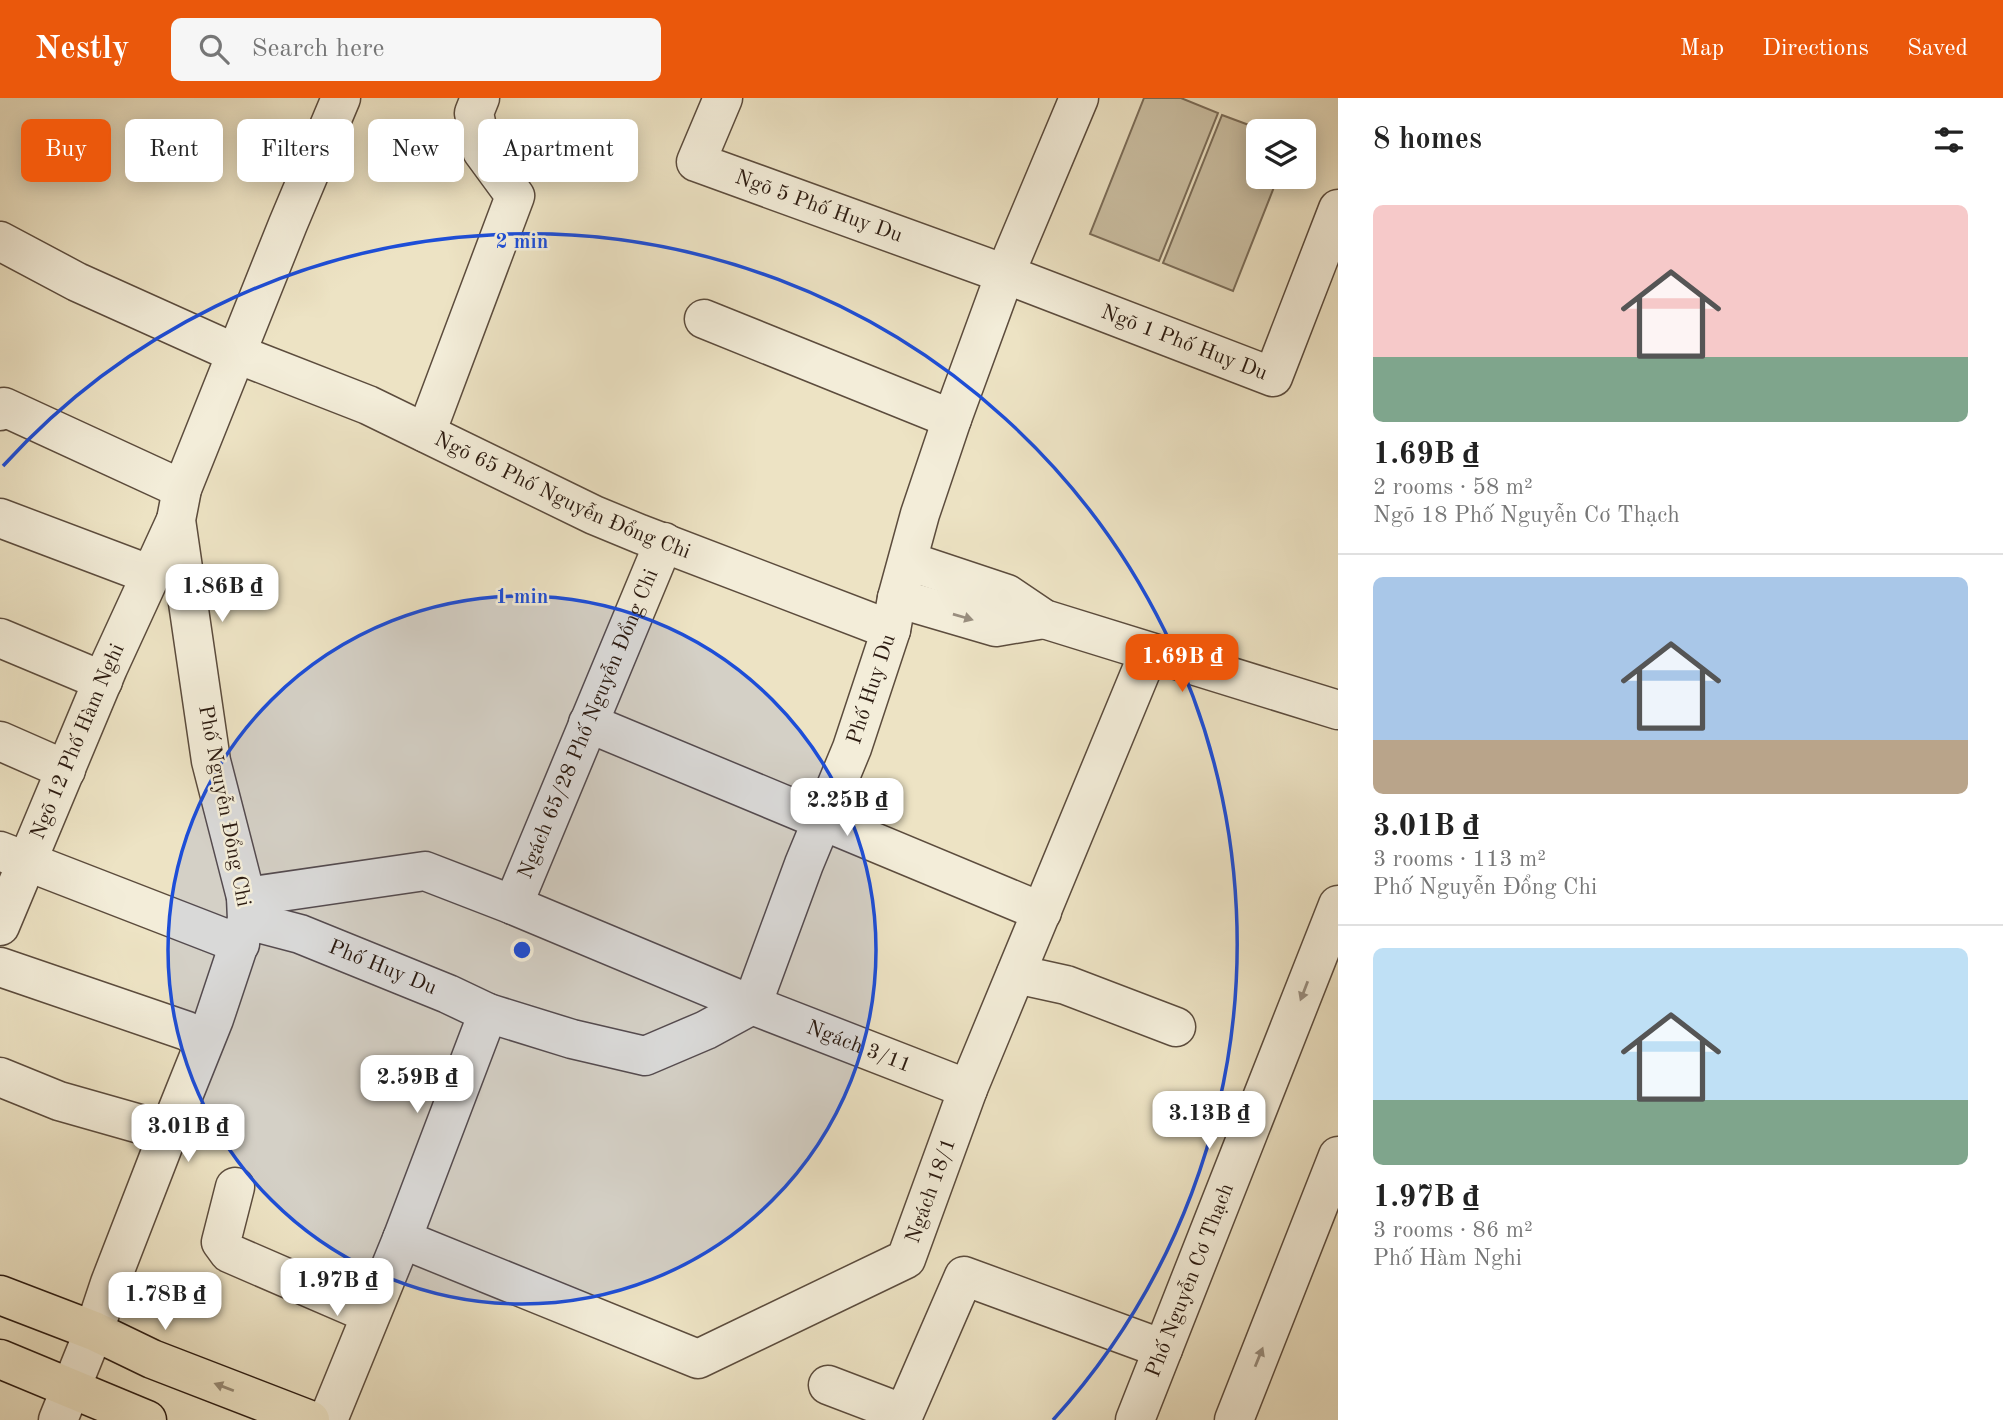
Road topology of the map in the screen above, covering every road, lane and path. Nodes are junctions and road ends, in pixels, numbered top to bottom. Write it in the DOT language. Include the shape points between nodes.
graph roads {
  1 [pos="341,98"];
  2 [pos="480,98"];
  3 [pos="723,98"];
  4 [pos="1079,98"];
  5 [pos="1338,209"];
  6 [pos="0,241"];
  7 [pos="1005,274"];
  8 [pos="704,319"];
  9 [pos="237,354"];
  10 [pos="0,411"];
  11 [pos="952,419"];
  12 [pos="426,433"];
  13 [pos="179,505"];
  14 [pos="0,518"];
  15 [pos="664,542"];
  16 [pos="908,561"];
  17 [pos="151,575"];
  18 [pos="894,614"];
  19 [pos="1044,620"];
  20 [pos="0,638"];
  21 [pos="1149,652"];
  22 [pos="103,681"];
  23 [pos="1338,710"];
  24 [pos="588,723"];
  25 [pos="0,741"];
  26 [pos="66,770"];
  27 [pos="822,820"];
  28 [pos="14,856"];
  29 [pos="513,905"];
  30 [pos="1338,905"];
  31 [pos="1042,912"];
  32 [pos="244,920"];
  33 [pos="0,926"];
  34 [pos="0,967"];
  35 [pos="1016,974"];
  36 [pos="752,1005"];
  37 [pos="488,1013"];
  38 [pos="1175,1027"];
  39 [pos="204,1042"];
  40 [pos="0,1077"];
  41 [pos="968,1089"];
  42 [pos="167,1136"];
  43 [pos="1338,1156"];
  44 [pos="235,1187"];
  45 [pos="402,1239"];
  46 [pos="0,1295"];
  47 [pos="370,1314"];
  48 [pos="94,1331"];
  49 [pos="1163,1349"];
  50 [pos="0,1359"];
  51 [pos="828,1385"];
  52 [pos="65,1404"];
  53 [pos="147,1420"];
  54 [pos="310,1420"];
  55 [pos="328,1420"];
  56 [pos="1135,1420"];
  57 [pos="1234,1420"];
  1 -- 9 [label="street"];
  2 -- 12 [label="street" via="474,113 482,150 515,196"];
  3 -- 7 [label="street, Ngõ 5 Phố Huy Du" via="696,162"];
  4 -- 7 [label="street, Phố Huy Du"];
  5 -- 7 [label="street, Ngõ 1 Phố Huy Du" via="1273,377"];
  6 -- 9 [label="street, Ngõ 65 Phố Nguyễn Đổng Chi" via="77,282"];
  7 -- 11 [label="street, Phố Huy Du"];
  8 -- 11 [label="street"];
  9 -- 12 [label="street, Ngõ 65 Phố Nguyễn Đổng Chi"];
  9 -- 13 [label="street"];
  10 -- 13 [label="street" via="4,407"];
  11 -- 16 [label="street, Phố Huy Du"];
  12 -- 15 [label="street, Ngõ 65 Phố Nguyễn Đổng Chi" via="594,515"];
  13 -- 17 [label="street, Ngõ 12 Phố Hàm Nghi"];
  13 -- 32 [label="street, Phố Nguyễn Đổng Chi" via="211,761"];
  14 -- 17 [label="street"];
  15 -- 18 [label="street, Ngõ 65 Phố Nguyễn Đổng Chi"];
  15 -- 24 [label="street, Ngách 65/28 Phố Nguyễn Đổng Chi"];
  16 -- 18 [label="street, Phố Huy Du"];
  16 -- 19 [label="street" via="1007,594"];
  17 -- 22 [label="street, Ngõ 12 Phố Hàm Nghi"];
  18 -- 19 [label="street, Ngõ 65 Phố Nguyễn Đổng Chi, one-way" via="996,627"];
  18 -- 27 [label="street, Phố Huy Du" via="852,748"];
  19 -- 21 [label="street"];
  20 -- 22 [label="street"];
  21 -- 23 [label="street"];
  21 -- 31 [label="street, Ngách 18/1"];
  22 -- 26 [label="street, Ngõ 12 Phố Hàm Nghi"];
  24 -- 27 [label="street"];
  24 -- 29 [label="street, Ngách 65/28 Phố Nguyễn Đổng Chi"];
  25 -- 26 [label="street"];
  26 -- 28 [label="street, Ngõ 12 Phố Hàm Nghi"];
  27 -- 31 [label="street"];
  27 -- 36 [label="street, Phố Huy Du"];
  28 -- 32 [label="street, Phố Huy Du"];
  28 -- 33 [label="street, Ngõ 12 Phố Hàm Nghi"];
  29 -- 32 [label="street, Ngách 3/11" via="425,871"];
  29 -- 36 [label="street, Ngách 3/11"];
  30 -- 49 [label="street, Phố Nguyễn Cơ Thạch, one-way"];
  31 -- 35 [label="street, Ngách 18/1"];
  32 -- 37 [label="street, Phố Huy Du" via="300,934"];
  32 -- 39 [label="street"];
  34 -- 39 [label="street" via="187,1031"];
  35 -- 38 [label="street" via="1066,985"];
  35 -- 41 [label="street, Ngách 18/1"];
  36 -- 37 [label="street, Phố Huy Du" via="645,1056"];
  36 -- 41 [label="street, Ngách 3/11"];
  37 -- 45 [label="street"];
  39 -- 42 [label="street"];
  40 -- 42 [label="street"];
  41 -- 45 [label="street, Ngách 18/1" via="906,1259 698,1359"];
  42 -- 48 [label="street"];
  57 -- 43 [label="street, one-way"];
  44 -- 47 [label="street" via="220,1242 229,1253"];
  45 -- 47 [label="street"];
  46 -- 48 [label="main road"];
  47 -- 55 [label="street"];
  48 -- 52 [label="street"];
  54 -- 48 [label="main road, one-way" via="152,1359"];
  49 -- 51 [label="street" via="964,1276 904,1414"];
  49 -- 56 [label="street, Phố Nguyễn Cơ Thạch"];
  50 -- 52 [label="main road"];
  52 -- 53 [label="main road"];
}
